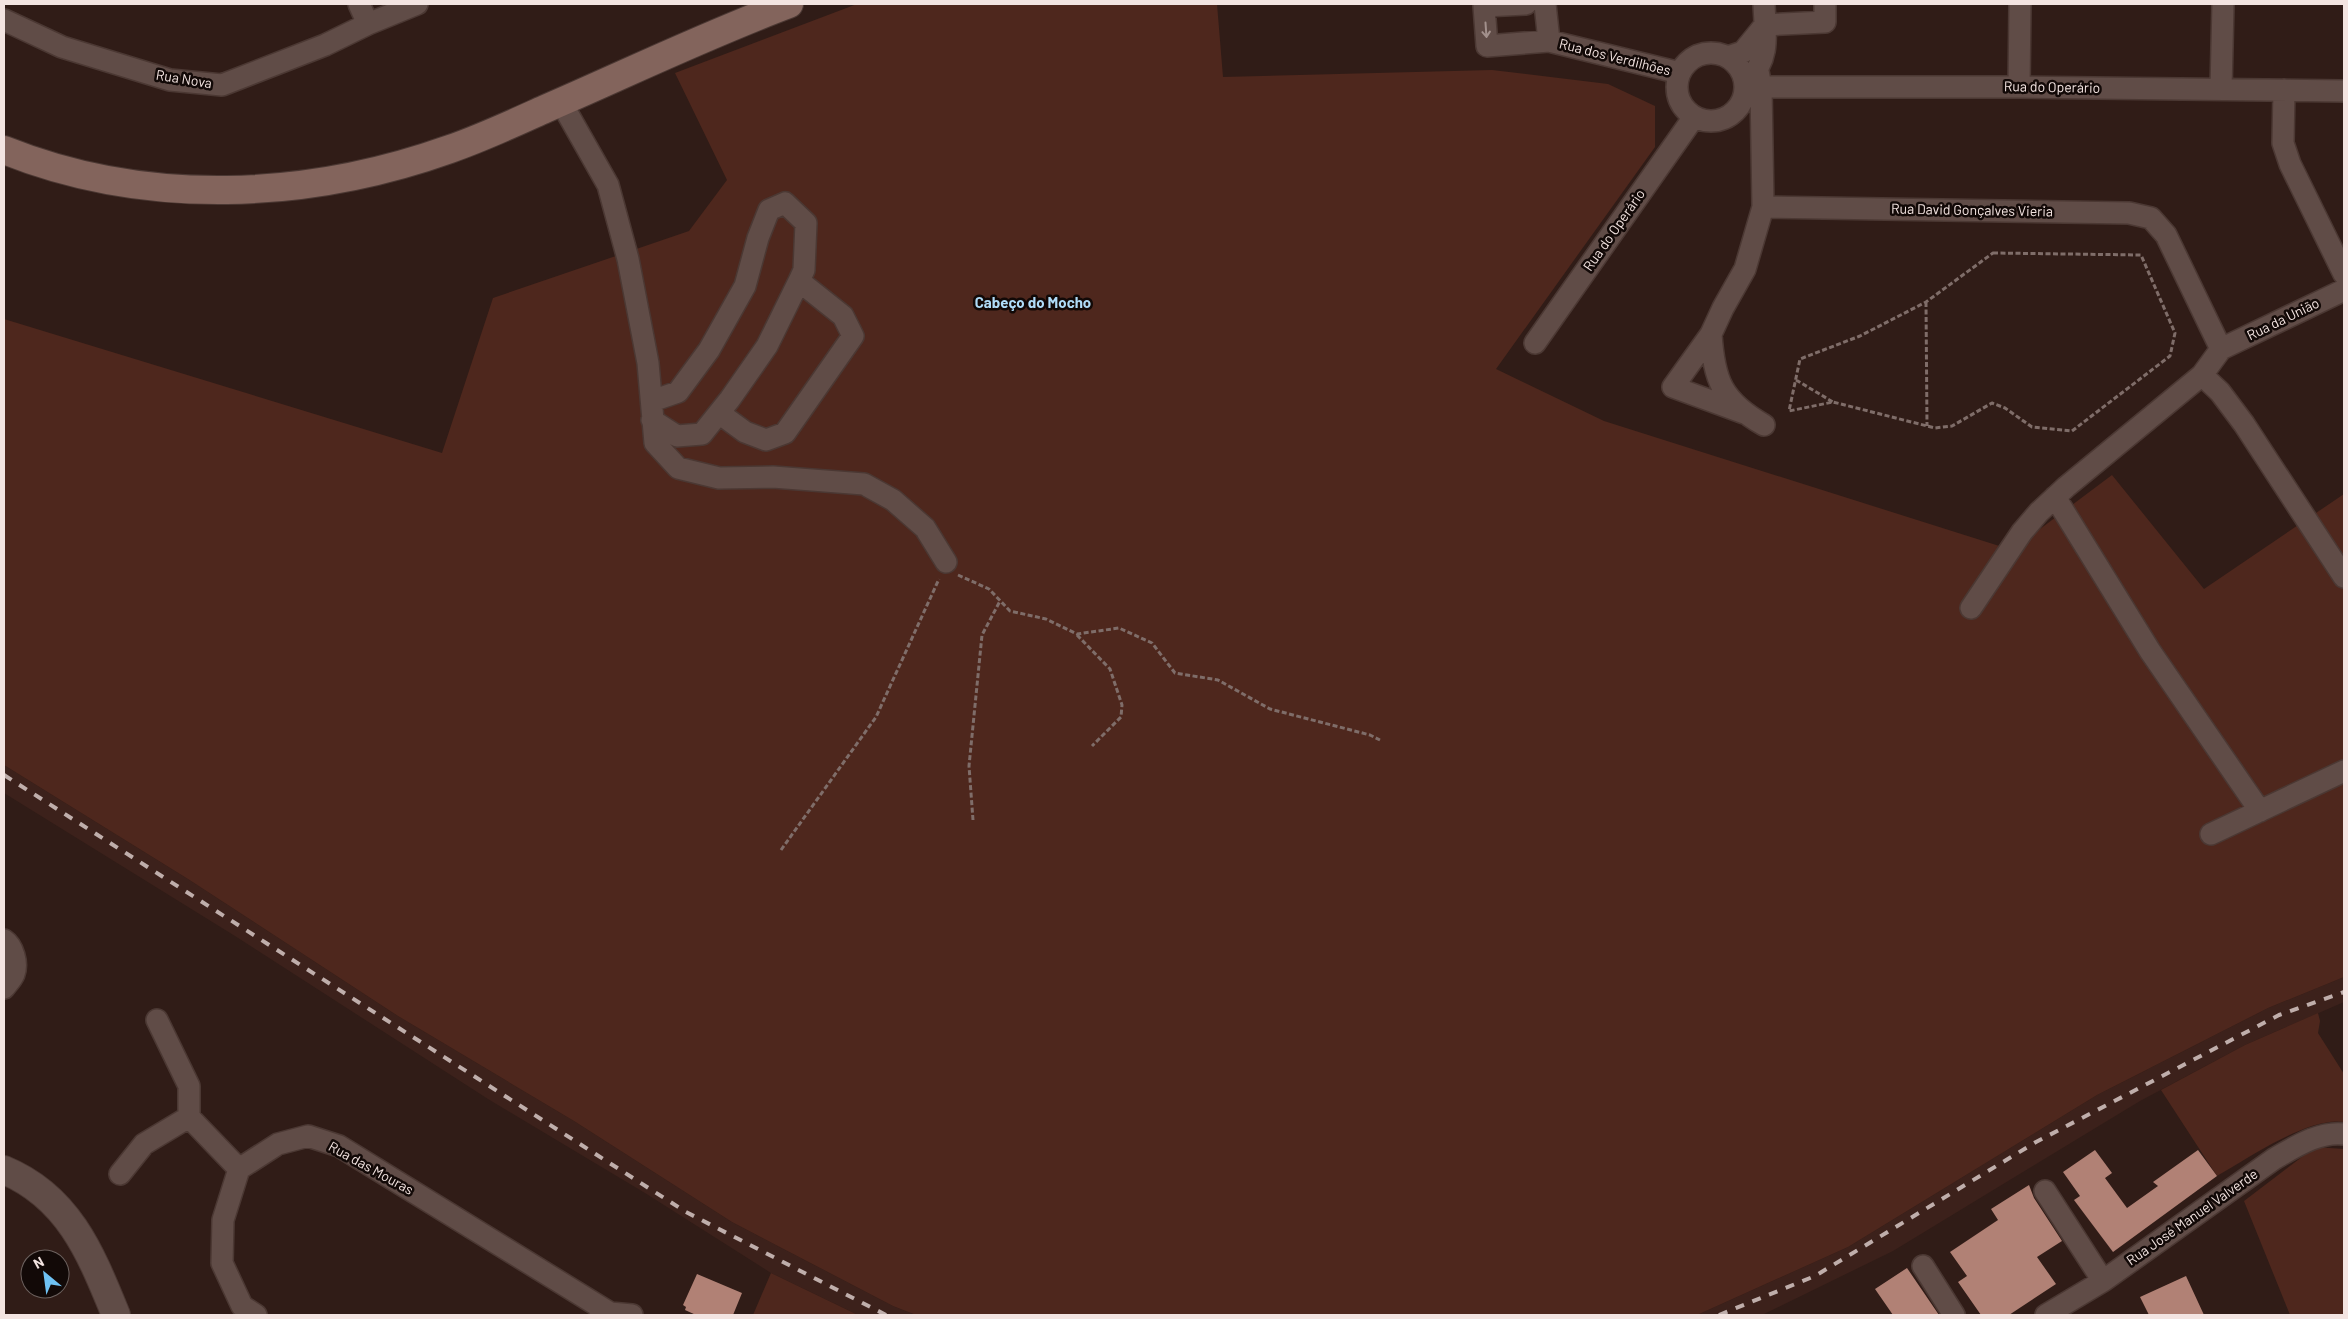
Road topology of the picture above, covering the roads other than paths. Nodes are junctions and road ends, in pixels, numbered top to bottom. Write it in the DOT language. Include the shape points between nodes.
graph roads {
  1 [pos="360,4"];
  2 [pos="418,4"];
  3 [pos="788,4"];
  4 [pos="1526,4"];
  5 [pos="1545,4"];
  6 [pos="1764,4"];
  7 [pos="1824,4"];
  8 [pos="2020,4"];
  9 [pos="2223,4"];
  10 [pos="764,10"];
  11 [pos="4,20"];
  12 [pos="368,24"];
  13 [pos="1765,25"];
  14 [pos="1549,41"];
  15 [pos="1728,57"];
  16 [pos="1680,73"];
  17 [pos="1752,82"];
  18 [pos="2019,87"];
  19 [pos="2221,89"];
  20 [pos="2284,90"];
  21 [pos="2344,90"];
  22 [pos="561,102"];
  23 [pos="1694,118"];
  24 [pos="4,150"];
  25 [pos="1763,207"];
  26 [pos="2344,274"];
  27 [pos="799,281"];
  28 [pos="2344,290"];
  29 [pos="1711,334"];
  30 [pos="1535,343"];
  31 [pos="2221,349"];
  32 [pos="2202,375"];
  33 [pos="652,410"];
  34 [pos="719,412"];
  35 [pos="1744,414"];
  36 [pos="1764,425"];
  37 [pos="2055,497"];
  38 [pos="946,562"];
  39 [pos="2344,577"];
  40 [pos="1971,608"];
  41 [pos="2344,771"];
  42 [pos="2260,811"];
  43 [pos="2211,834"];
  44 [pos="4,940"];
  45 [pos="4,988"];
  46 [pos="157,1020"];
  47 [pos="189,1117"];
  48 [pos="2344,1134"];
  49 [pos="239,1169"];
  50 [pos="4,1170"];
  51 [pos="120,1174"];
  52 [pos="2045,1191"];
  53 [pos="1923,1266"];
  54 [pos="2103,1281"];
  55 [pos="605,1314"];
  56 [pos="116,1315"];
  57 [pos="256,1315"];
  58 [pos="632,1315"];
  59 [pos="1954,1315"];
  60 [pos="2046,1315"];
  1 -- 12 [label="street"];
  2 -- 12 [label="street, Rua Nova"];
  3 -- 10 [label="main road"];
  4 -- 14 [label="street, Rua dos Verdilhões, one-way" via="1484,6 1487,46"];
  5 -- 14 [label="street"];
  6 -- 13 [label="street"];
  7 -- 13 [label="street" via="1825,22"];
  8 -- 18 [label="street"];
  9 -- 19 [label="street"];
  10 -- 22 [label="main road"];
  11 -- 12 [label="street, Rua Nova" via="62,47 170,80 222,85 325,46"];
  13 -- 15 [label="street" via="1743,52"];
  13 -- 17 [label="street" via="1766,50"];
  14 -- 16 [label="street, Rua dos Verdilhões"];
  15 -- 16 [label="street" via="1702,54 1694,57"];
  15 -- 17 [label="street"];
  16 -- 23 [label="street" via="1676,88 1680,103"];
  17 -- 18 [label="street, Rua do Operário"];
  17 -- 23 [label="street" via="1742,104 1728,118 1714,122"];
  17 -- 25 [label="street"];
  18 -- 19 [label="street, Rua do Operário"];
  19 -- 20 [label="street, Rua do Operário"];
  20 -- 21 [label="street, Rua do Operário"];
  20 -- 26 [label="street" via="2283,143 2290,164"];
  22 -- 24 [label="main road" via="450,149 391,168 328,182 261,189 195,190 134,185 83,176"];
  22 -- 33 [label="street" via="608,185 628,259"];
  23 -- 30 [label="street, Rua do Operário"];
  25 -- 29 [label="street" via="1745,269"];
  25 -- 31 [label="street, Rua David Gonçalves Vieria" via="2129,213 2151,218 2166,235"];
  27 -- 33 [label="street" via="804,270 806,223 785,204 769,210 745,286 709,350 678,392"];
  27 -- 34 [label="street" via="767,346"];
  27 -- 34 [label="street" via="844,316 853,336 785,433 766,440 745,432"];
  28 -- 31 [label="street, Rua da União"];
  29 -- 35 [label="street" via="1713,363 1724,392"];
  29 -- 35 [label="street" via="1673,387"];
  31 -- 32 [label="street"];
  32 -- 37 [label="street"];
  32 -- 39 [label="street" via="2220,392 2244,424"];
  33 -- 34 [label="street" via="677,436 702,434"];
  33 -- 38 [label="street" via="655,444 678,468 719,478 773,477 864,484 893,500 925,528"];
  35 -- 36 [label="street"];
  37 -- 40 [label="street" via="2022,532"];
  37 -- 42 [label="street" via="2150,652"];
  41 -- 42 [label="street"];
  42 -- 43 [label="street"];
  44 -- 45 [label="street" via="14,955 14,974"];
  46 -- 47 [label="street" via="189,1086"];
  47 -- 49 [label="street"];
  47 -- 51 [label="street" via="144,1144"];
  48 -- 54 [label="street, Rua José Manuel Valverde" via="2332,1132 2302,1143 2274,1159"];
  49 -- 55 [label="street, Rua das Mouras" via="278,1144 308,1136 339,1146"];
  49 -- 57 [label="street" via="223,1220 222,1263 242,1306"];
  50 -- 56 [label="street" via="24,1178 56,1203 86,1246"];
  52 -- 54 [label="street"];
  53 -- 59 [label="street"];
  54 -- 60 [label="street, Rua José Manuel Valverde"];
  55 -- 58 [label="street"];
}
